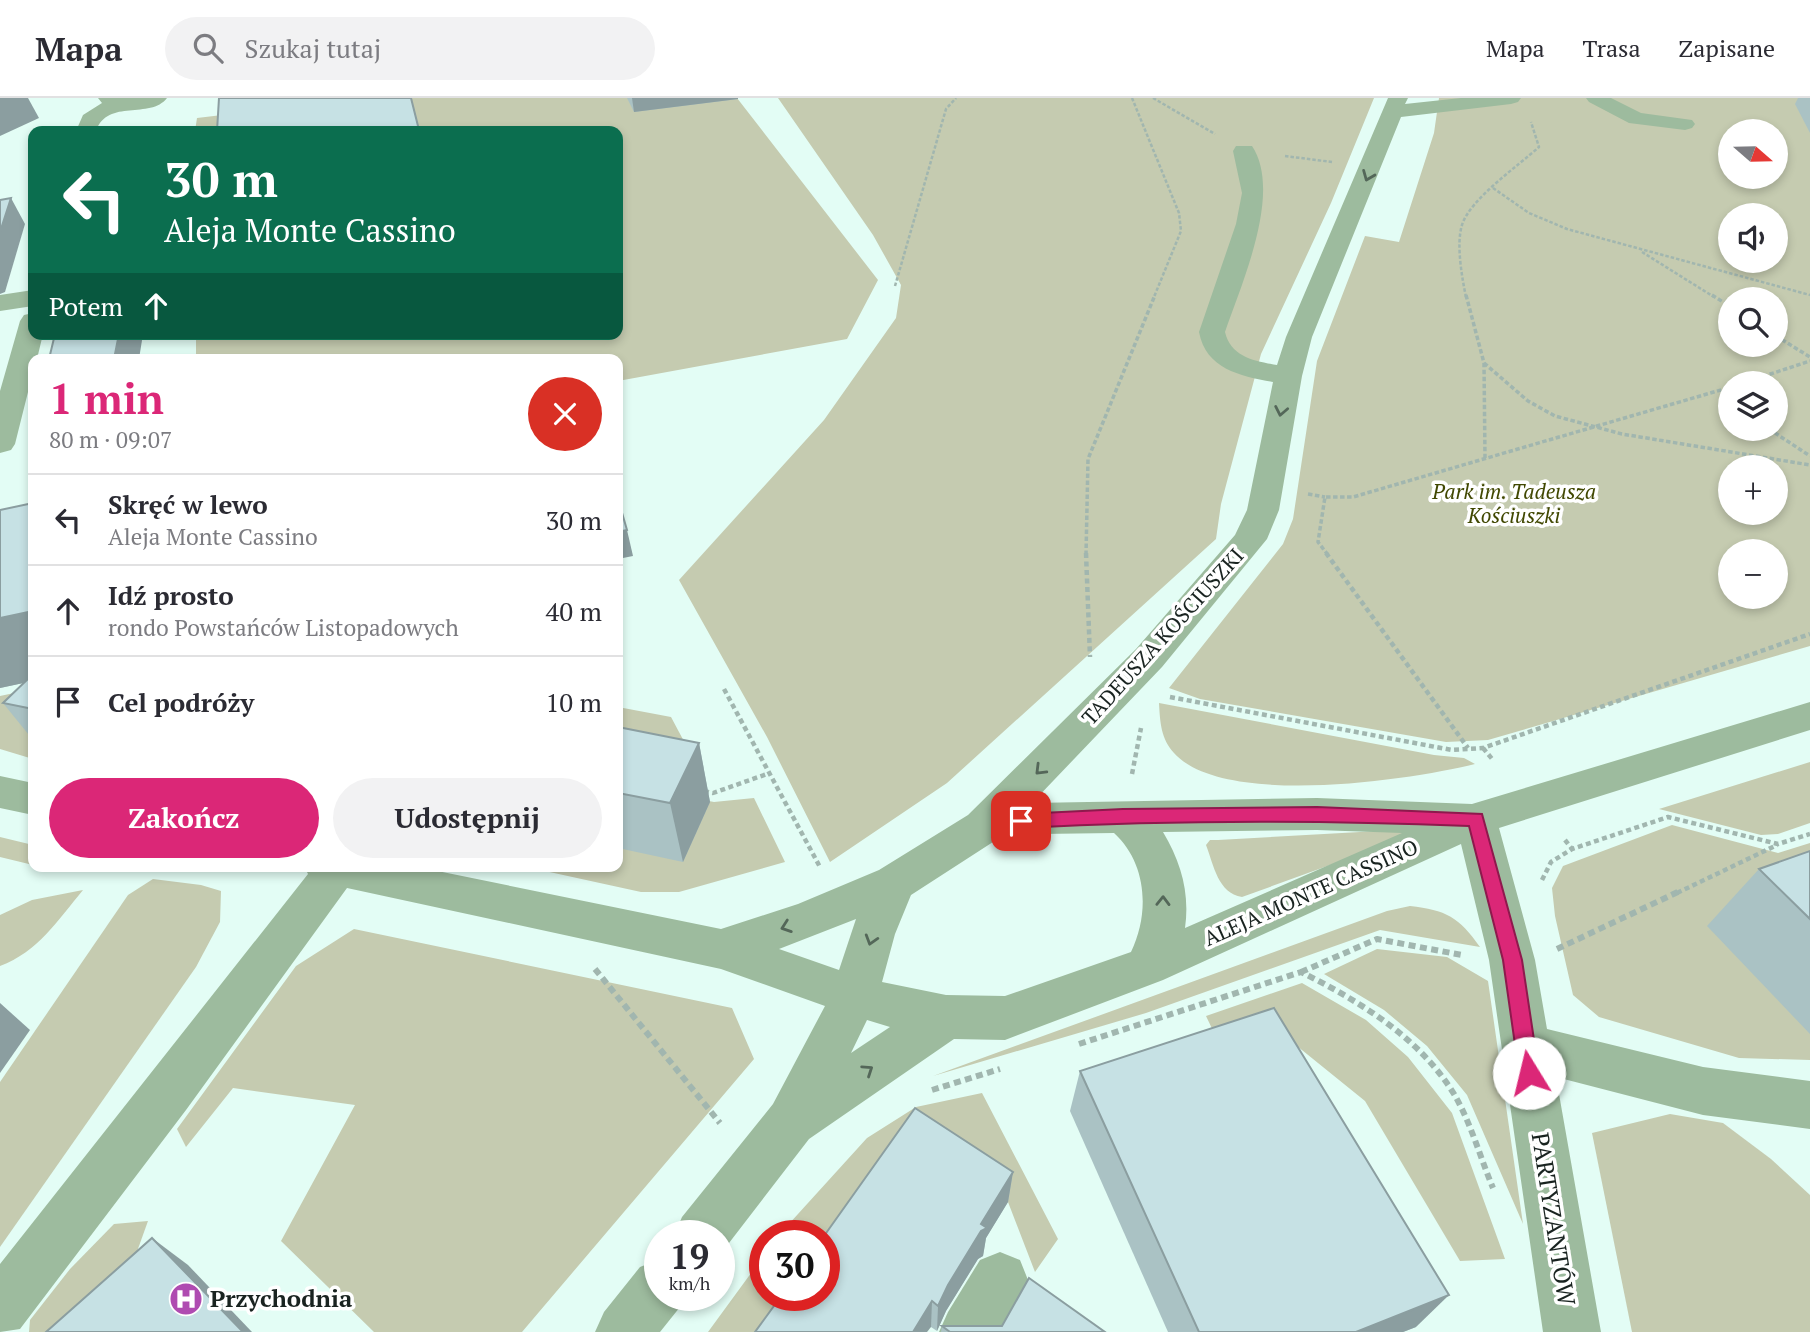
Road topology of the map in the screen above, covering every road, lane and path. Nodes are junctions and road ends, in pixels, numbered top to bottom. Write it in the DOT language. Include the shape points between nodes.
graph roads {
  1 [pos="158,98"];
  2 [pos="956,98"];
  3 [pos="1132,98"];
  4 [pos="1511,98"];
  5 [pos="1596,98"];
  6 [pos="111,100"];
  7 [pos="1395,105"];
  8 [pos="1529,115"];
  9 [pos="1685,124"];
  10 [pos="88,126"];
  11 [pos="1244,150"];
  12 [pos="1493,188"];
  13 [pos="1639,250"];
  14 [pos="895,286"];
  15 [pos="1810,295"];
  16 [pos="28,299"];
  17 [pos="1718,299"];
  18 [pos="0,303"];
  19 [pos="28,339"];
  20 [pos="1788,344"];
  21 [pos="1810,359"];
  22 [pos="1484,363"];
  23 [pos="1776,371"];
  24 [pos="1288,376"];
  25 [pos="1718,392"];
  26 [pos="1593,428"];
  27 [pos="1783,441"];
  28 [pos="0,444"];
  29 [pos="1810,456"];
  30 [pos="1485,458"];
  31 [pos="1810,465"];
  32 [pos="1810,634"];
  33 [pos="1138,685"];
  34 [pos="724,690"];
  35 [pos="1810,716"];
  36 [pos="1469,748"];
  37 [pos="1483,748"];
  38 [pos="1493,760"];
  39 [pos="767,774"];
  40 [pos="700,790"];
  41 [pos="0,792"];
  42 [pos="28,798"];
  43 [pos="1123,816"];
  44 [pos="1476,819"];
  45 [pos="983,827"];
  46 [pos="1810,834"];
  47 [pos="1564,841"];
  48 [pos="1777,844"];
  49 [pos="1572,849"];
  50 [pos="328,872"];
  51 [pos="350,872"];
  52 [pos="826,877"];
  53 [pos="894,883"];
  54 [pos="1539,884"];
  55 [pos="721,949"];
  56 [pos="1512,960"];
  57 [pos="1147,966"];
  58 [pos="595,969"];
  59 [pos="1301,972"];
  60 [pos="855,996"];
  61 [pos="946,1017"];
  62 [pos="1071,1046"];
  63 [pos="1524,1046"];
  64 [pos="1007,1067"];
  65 [pos="922,1093"];
  66 [pos="1810,1105"];
  67 [pos="791,1121"];
  68 [pos="720,1123"];
  69 [pos="1495,1194"];
  70 [pos="714,1220"];
  71 [pos="1000,1280"];
  72 [pos="644,1307"];
  73 [pos="0,1310"];
  74 [pos="624,1332"];
  75 [pos="968,1332"];
  76 [pos="1572,1332"];
  1 -- 6 [label="street" via="138,103"];
  2 -- 14 [label="path" via="946,109"];
  3 -- 33 [label="path" via="1179,212 1181,231 1088,459 1086,547 1090,663"];
  4 -- 7 [label="street"];
  5 -- 9 [label="street" via="1636,119"];
  6 -- 10 [label="street"];
  7 -- 24 [label="street, TADEUSZA KOŚCIUSZKI, one-way" via="1314,299"];
  8 -- 12 [label="path" via="1539,147"];
  11 -- 24 [label="street" via="1252,193 1248,224 1212,343 1239,366"];
  12 -- 13 [label="path" via="1529,213"];
  12 -- 22 [label="path" via="1464,216 1460,255 1467,304"];
  13 -- 15 [label="path"];
  13 -- 17 [label="path"];
  16 -- 18 [label="street"];
  19 -- 28 [label="street"];
  20 -- 21 [label="path"];
  21 -- 23 [label="path"];
  22 -- 26 [label="path" via="1528,401"];
  22 -- 30 [label="path"];
  24 -- 33 [label="street, TADEUSZA KOŚCIUSZKI, one-way" via="1263,510 1250,539"];
  25 -- 26 [label="path"];
  26 -- 30 [label="path"];
  26 -- 31 [label="path"];
  27 -- 29 [label="path"];
  30 -- 36 [label="path" via="1353,496 1325,497 1318,542"];
  32 -- 37 [label="path"];
  33 -- 36 [label="path" via="1160,695 1324,727 1451,750"];
  33 -- 43 [label="path"];
  33 -- 45 [label="street, TADEUSZA KOŚCIUSZKI, one-way"];
  34 -- 39 [label="path"];
  35 -- 44 [label="street, ALEJA MONTE CASSINO"];
  36 -- 37 [label="path"];
  37 -- 38 [label="path"];
  39 -- 40 [label="path" via="713,793"];
  39 -- 52 [label="path"];
  41 -- 42 [label="street"];
  43 -- 44 [label="street, ALEJA MONTE CASSINO" via="1317,814"];
  43 -- 45 [label="street, ALEJA MONTE CASSINO" via="1040,818"];
  57 -- 43 [label="street, one-way" via="1163,929 1163,886 1146,839"];
  44 -- 56 [label="street, PARTYZANTÓW"];
  44 -- 57 [label="street, ALEJA MONTE CASSINO"];
  45 -- 53 [label="street"];
  46 -- 48 [label="path"];
  47 -- 49 [label="path"];
  48 -- 49 [label="path" via="1668,817"];
  48 -- 56 [label="path" via="1549,953"];
  49 -- 54 [label="path" via="1551,862"];
  50 -- 73 [label="street" via="168,1093"];
  51 -- 55 [label="street, ALEJA MONTE CASSINO"];
  53 -- 55 [label="street, one-way" via="810,919"];
  53 -- 60 [label="street, one-way"];
  55 -- 60 [label="street, ALEJA MONTE CASSINO"];
  56 -- 59 [label="path" via="1485,962 1377,939"];
  56 -- 63 [label="street, PARTYZANTÓW"];
  57 -- 61 [label="street, ALEJA MONTE CASSINO" via="1005,1018"];
  58 -- 68 [label="path"];
  59 -- 62 [label="path"];
  59 -- 69 [label="path" via="1409,1040 1437,1072 1465,1116"];
  60 -- 61 [label="street, ALEJA MONTE CASSINO"];
  60 -- 67 [label="street"];
  67 -- 61 [label="street, one-way"];
  63 -- 66 [label="street" via="1703,1091"];
  63 -- 76 [label="street, PARTYZANTÓW"];
  64 -- 65 [label="path"];
  67 -- 70 [label="street"];
  71 -- 75 [label="street"];
  72 -- 74 [label="street"];
}
